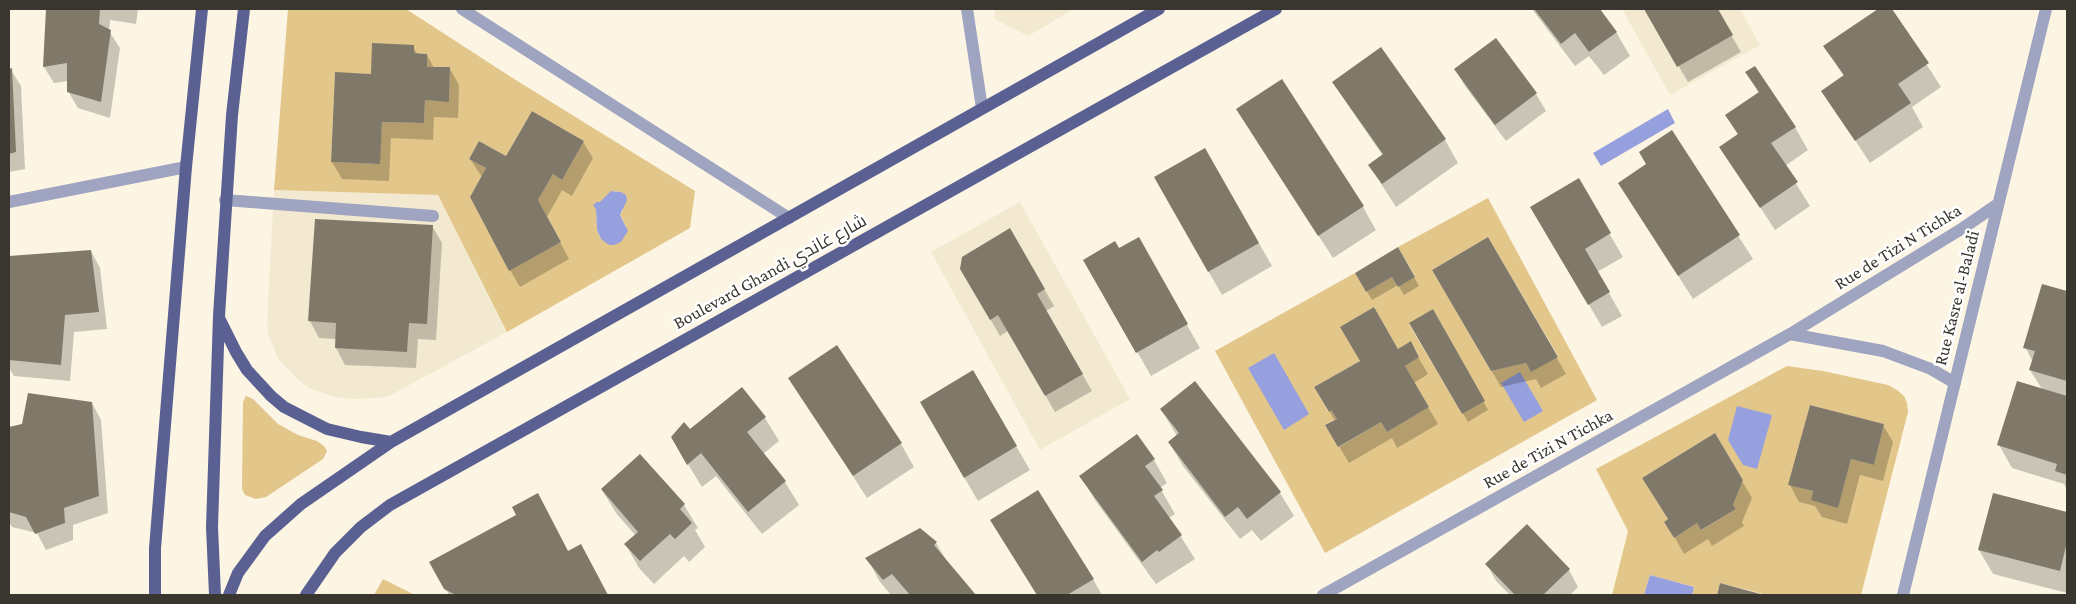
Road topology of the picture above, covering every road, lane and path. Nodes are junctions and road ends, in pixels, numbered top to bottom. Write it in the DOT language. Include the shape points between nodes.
graph roads {
  1 [pos="202,9"];
  2 [pos="244,9"];
  3 [pos="462,9"];
  4 [pos="967,9"];
  5 [pos="1159,9"];
  6 [pos="1276,9"];
  7 [pos="2046,9"];
  8 [pos="982,108"];
  9 [pos="186,167"];
  10 [pos="225,200"];
  11 [pos="9,202"];
  12 [pos="1998,204"];
  13 [pos="433,216"];
  14 [pos="789,218"];
  15 [pos="219,316"];
  16 [pos="1790,334"];
  17 [pos="1955,383"];
  18 [pos="391,442"];
  19 [pos="154,595"];
  20 [pos="215,595"];
  21 [pos="229,595"];
  22 [pos="306,595"];
  23 [pos="1323,595"];
  24 [pos="1903,595"];
  1 -- 9 [label="main road"];
  2 -- 10 [label="main road"];
  3 -- 14 [label="street"];
  4 -- 8 [label="street"];
  5 -- 8 [label="main road, Boulevard Ghandi شارع غاندي"];
  6 -- 22 [label="main road, Boulevard Ghandi شارع غاندي" via="390,505 335,552"];
  7 -- 12 [label="street, Rue Kasre al-Baladi"];
  8 -- 14 [label="main road, Boulevard Ghandi شارع غاندي"];
  9 -- 11 [label="street"];
  9 -- 19 [label="main road" via="155,548"];
  10 -- 13 [label="street"];
  10 -- 15 [label="main road"];
  12 -- 16 [label="street, Rue de Tizi N Tichka"];
  12 -- 17 [label="street, Rue Kasre al-Baladi"];
  14 -- 18 [label="main road, Boulevard Ghandi شارع غاندي"];
  15 -- 18 [label="main road" via="247,370 284,407 327,429"];
  15 -- 20 [label="main road" via="212,528"];
  16 -- 17 [label="street" via="1883,351 1931,369"];
  16 -- 23 [label="street, Rue de Tizi N Tichka"];
  17 -- 24 [label="street, Rue Kasre al-Baladi"];
  18 -- 21 [label="main road, Boulevard Ghandi شارع غاندي" via="301,504 264,536 238,573"];
}
